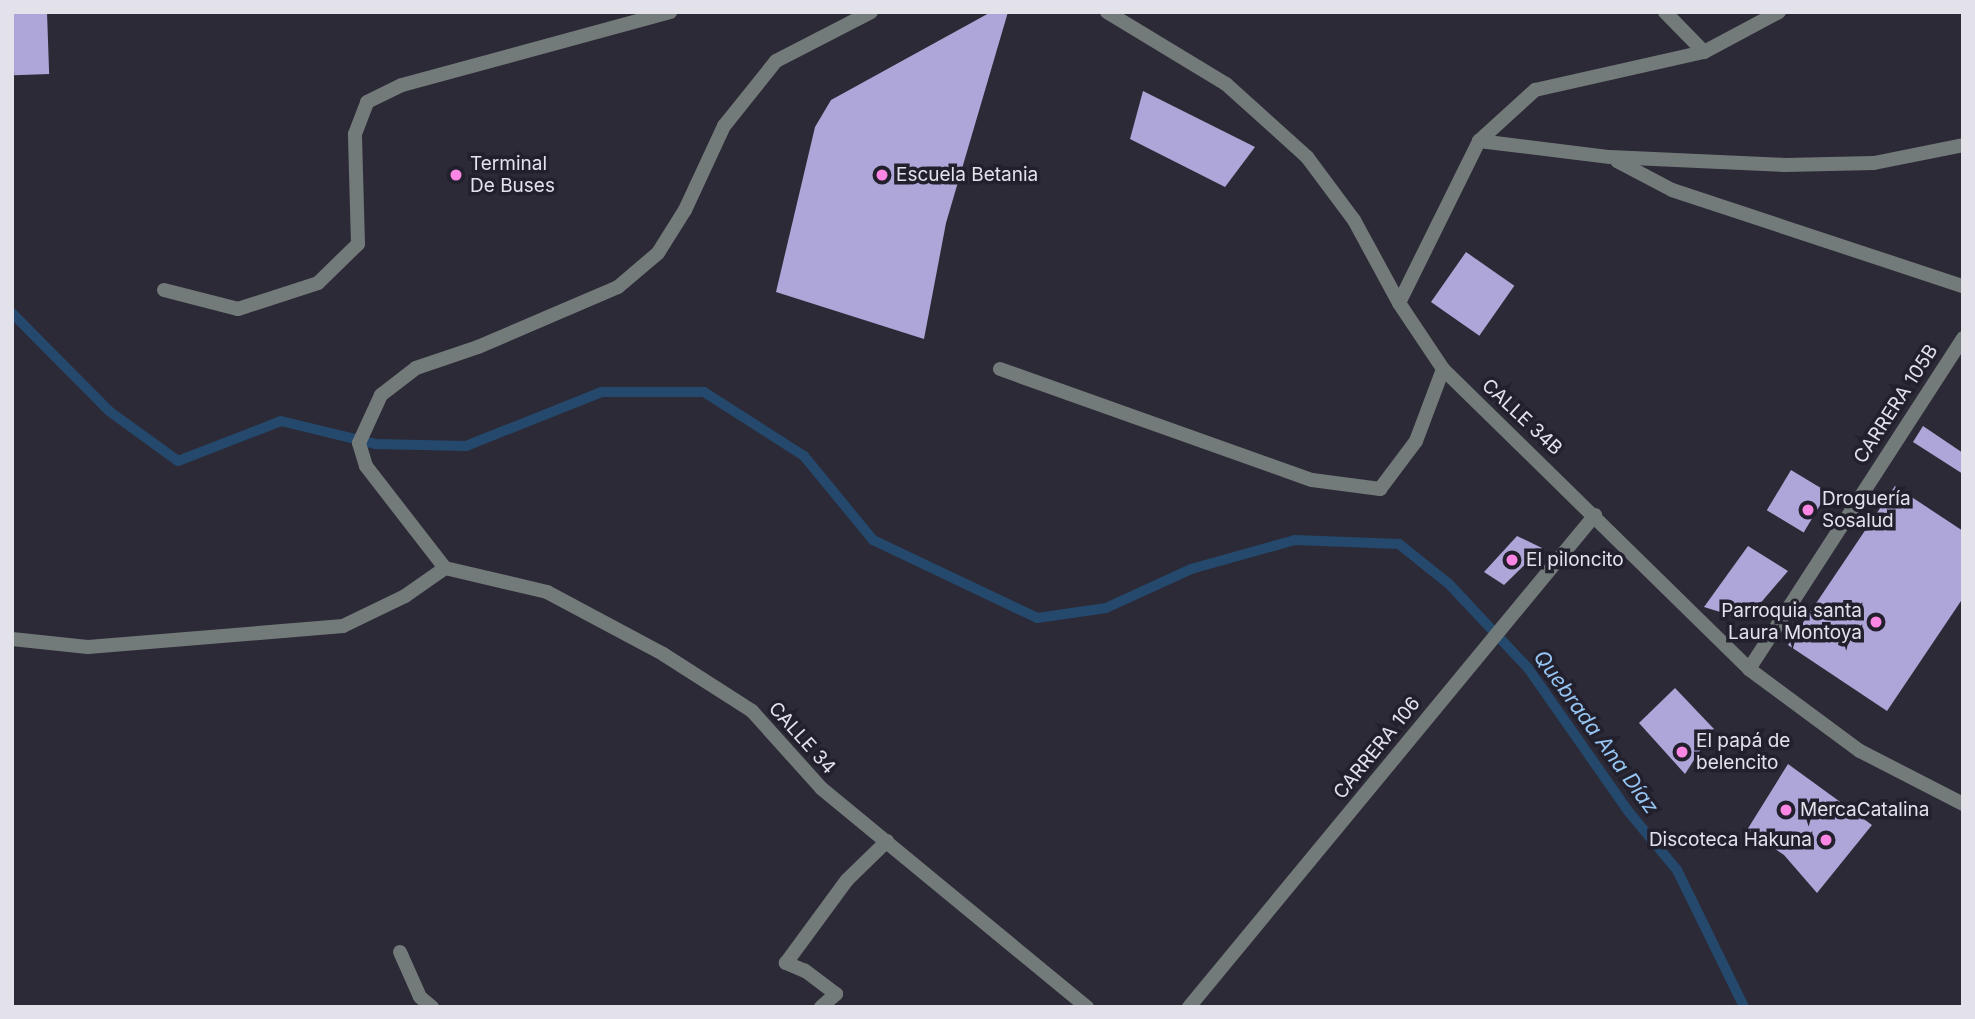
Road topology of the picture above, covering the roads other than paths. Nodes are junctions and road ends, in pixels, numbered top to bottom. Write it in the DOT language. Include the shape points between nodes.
graph roads {
  1 [pos="670,12"];
  2 [pos="871,12"];
  3 [pos="1107,12"];
  4 [pos="1665,12"];
  5 [pos="1779,12"];
  6 [pos="1704,52"];
  7 [pos="1479,141"];
  8 [pos="1963,145"];
  9 [pos="1610,157"];
  10 [pos="1963,286"];
  11 [pos="164,290"];
  12 [pos="1399,303"];
  13 [pos="1963,338"];
  14 [pos="1000,369"];
  15 [pos="1443,369"];
  16 [pos="1595,515"];
  17 [pos="445,568"];
  18 [pos="12,639"];
  19 [pos="1749,668"];
  20 [pos="1963,804"];
  21 [pos="887,841"];
  22 [pos="400,952"];
  23 [pos="432,1007"];
  24 [pos="821,1007"];
  25 [pos="1087,1007"];
  26 [pos="1189,1007"];
  1 -- 11 [label="street" via="401,85 368,102 355,134 358,244 318,283 238,309"];
  2 -- 17 [label="street" via="776,61 724,126 685,210 658,253 618,287 478,347 416,368 381,395 359,443 366,466"];
  3 -- 12 [label="street, CALLE 34B" via="1226,84 1307,157 1354,220"];
  4 -- 6 [label="street"];
  5 -- 6 [label="street"];
  6 -- 7 [label="street" via="1535,90"];
  7 -- 9 [label="street"];
  7 -- 12 [label="street"];
  8 -- 9 [label="street" via="1874,163 1703,164"];
  9 -- 10 [label="street" via="1672,190"];
  12 -- 15 [label="street, CALLE 34B"];
  13 -- 19 [label="street, CARRERA 105B"];
  14 -- 15 [label="street" via="1312,480 1380,489 1416,441"];
  15 -- 16 [label="street, CALLE 34B"];
  16 -- 19 [label="street, CALLE 34B"];
  16 -- 26 [label="street, CARRERA 106" via="1525,594"];
  17 -- 18 [label="street" via="405,596 343,626 88,647"];
  17 -- 21 [label="street, CALLE 34" via="547,592 663,654 752,711 821,788"];
  19 -- 20 [label="street, CALLE 34B" via="1860,751"];
  21 -- 24 [label="street" via="847,880 786,963 836,994"];
  21 -- 25 [label="street, CALLE 34"];
  22 -- 23 [label="street" via="420,997"];
}
